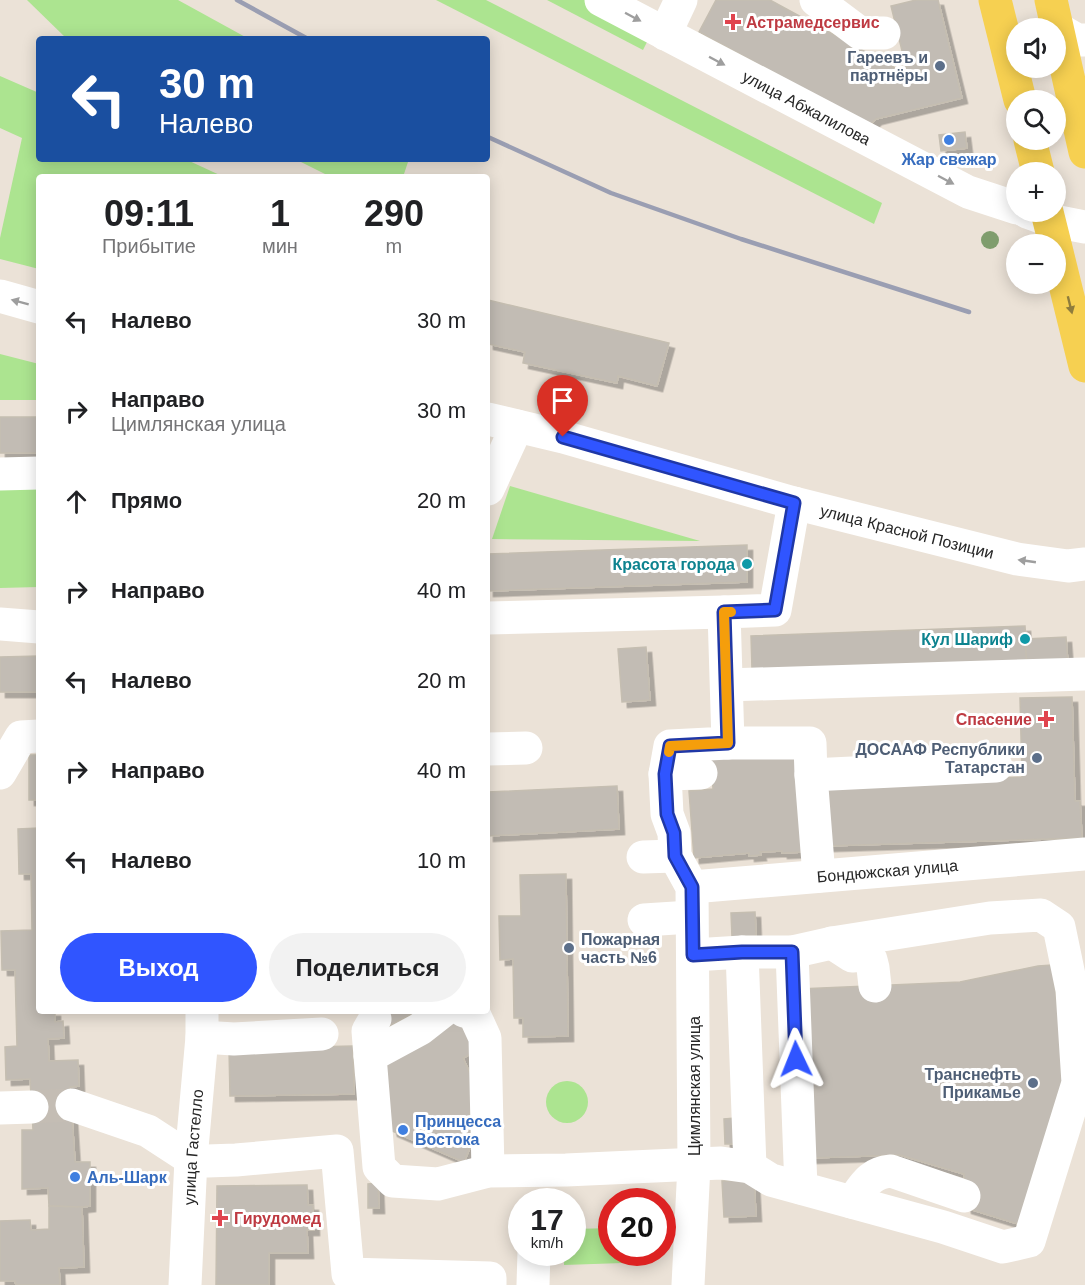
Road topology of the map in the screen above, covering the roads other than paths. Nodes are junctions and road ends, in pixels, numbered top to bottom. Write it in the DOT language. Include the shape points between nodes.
graph roads {
  1 [pos="601,0"];
  2 [pos="681,0"];
  3 [pos="816,0"];
  4 [pos="995,0"];
  5 [pos="1066,29"];
  6 [pos="884,33"];
  7 [pos="665,34"];
  8 [pos="1018,90"];
  9 [pos="1083,127"];
  10 [pos="1006,204"];
  11 [pos="1047,227"];
  12 [pos="1085,227"];
  13 [pos="0,296"];
  14 [pos="36,306"];
  15 [pos="1085,366"];
  16 [pos="502,422"];
  17 [pos="36,473"];
  18 [pos="0,474"];
  19 [pos="490,479"];
  20 [pos="794,503"];
  21 [pos="1085,564"];
  22 [pos="724,612"];
  23 [pos="490,618"];
  24 [pos="0,624"];
  25 [pos="36,627"];
  26 [pos="1085,674"];
  27 [pos="728,685"];
  28 [pos="36,736"];
  29 [pos="728,743"];
  30 [pos="526,748"];
  31 [pos="490,749"];
  32 [pos="996,766"];
  33 [pos="0,773"];
  34 [pos="701,773"];
  35 [pos="665,774"];
  36 [pos="808,786"];
  37 [pos="1085,854"];
  38 [pos="819,876"];
  39 [pos="692,902"];
  40 [pos="644,920"];
  41 [pos="832,943"];
  42 [pos="742,952"];
  43 [pos="792,952"];
  44 [pos="693,955"];
  45 [pos="875,986"];
  46 [pos="439,1014"];
  47 [pos="474,1014"];
  48 [pos="375,1019"];
  49 [pos="202,1024"];
  50 [pos="322,1034"];
  51 [pos="370,1056"];
  52 [pos="72,1105"];
  53 [pos="191,1159"];
  54 [pos="694,1165"];
  55 [pos="750,1167"];
  56 [pos="488,1171"];
  57 [pos="801,1188"];
  58 [pos="964,1196"];
  59 [pos="852,1202"];
  60 [pos="534,1266"];
  61 [pos="185,1285"];
  62 [pos="490,1285"];
  63 [pos="533,1285"];
  64 [pos="688,1285"];
  1 -- 7 [label="street, улица Абжалилова, one-way"];
  2 -- 7 [label="street"];
  3 -- 6 [label="street" via="860,33"];
  4 -- 8 [label="main road"];
  5 -- 9 [label="main road"];
  7 -- 10 [label="street, улица Абжалилова, one-way" via="968,192"];
  11 -- 12 [label="street"];
  11 -- 15 [label="main road, one-way"];
  14 -- 13 [label="street, one-way"];
  16 -- 19 [label="street"];
  16 -- 20 [label="street, улица Красной Позиции"];
  17 -- 18 [label="street"];
  21 -- 20 [label="street, улица Красной Позиции, one-way" via="1068,566 1017,559"];
  20 -- 22 [label="street" via="775,610"];
  22 -- 23 [label="street"];
  22 -- 27 [label="street"];
  24 -- 25 [label="street"];
  26 -- 27 [label="street"];
  27 -- 29 [label="street"];
  28 -- 33 [label="street" via="21,737"];
  29 -- 35 [label="street" via="670,746"];
  29 -- 36 [label="street" via="810,743"];
  30 -- 31 [label="street"];
  32 -- 36 [label="street"];
  34 -- 35 [label="street"];
  35 -- 39 [label="street" via="667,814 674,833 659,856"];
  36 -- 38 [label="street"];
  37 -- 38 [label="street, Бондюжская улица"];
  38 -- 39 [label="street, Бондюжская улица"];
  39 -- 40 [label="street, Бондюжская улица"];
  39 -- 44 [label="street, Цимлянская улица"];
  41 -- 43 [label="street"];
  41 -- 45 [label="street" via="852,956 862,955 871,960"];
  41 -- 59 [label="street" via="990,918 1041,915 1059,927 1072,990 1078,1083 1029,1241 1003,1247"];
  42 -- 43 [label="street"];
  42 -- 44 [label="street"];
  42 -- 55 [label="street"];
  43 -- 57 [label="street"];
  44 -- 54 [label="street, Цимлянская улица"];
  46 -- 51 [label="street"];
  47 -- 56 [label="street" via="485,1038"];
  48 -- 51 [label="street" via="368,1031"];
  49 -- 50 [label="street" via="234,1039"];
  49 -- 53 [label="street, улица Гастелло"];
  51 -- 56 [label="street" via="379,1167 393,1180 438,1185"];
  52 -- 53 [label="street" via="148,1131"];
  53 -- 61 [label="street, улица Гастелло"];
  53 -- 62 [label="street" via="236,1161 348,1147 348,1274 490,1278"];
  54 -- 55 [label="street"];
  54 -- 56 [label="street"];
  54 -- 64 [label="street, Цимлянская улица"];
  55 -- 57 [label="street" via="771,1180"];
  57 -- 59 [label="street"];
  58 -- 59 [label="street" via="882,1172 871,1177"];
  60 -- 63 [label="street"];
}
